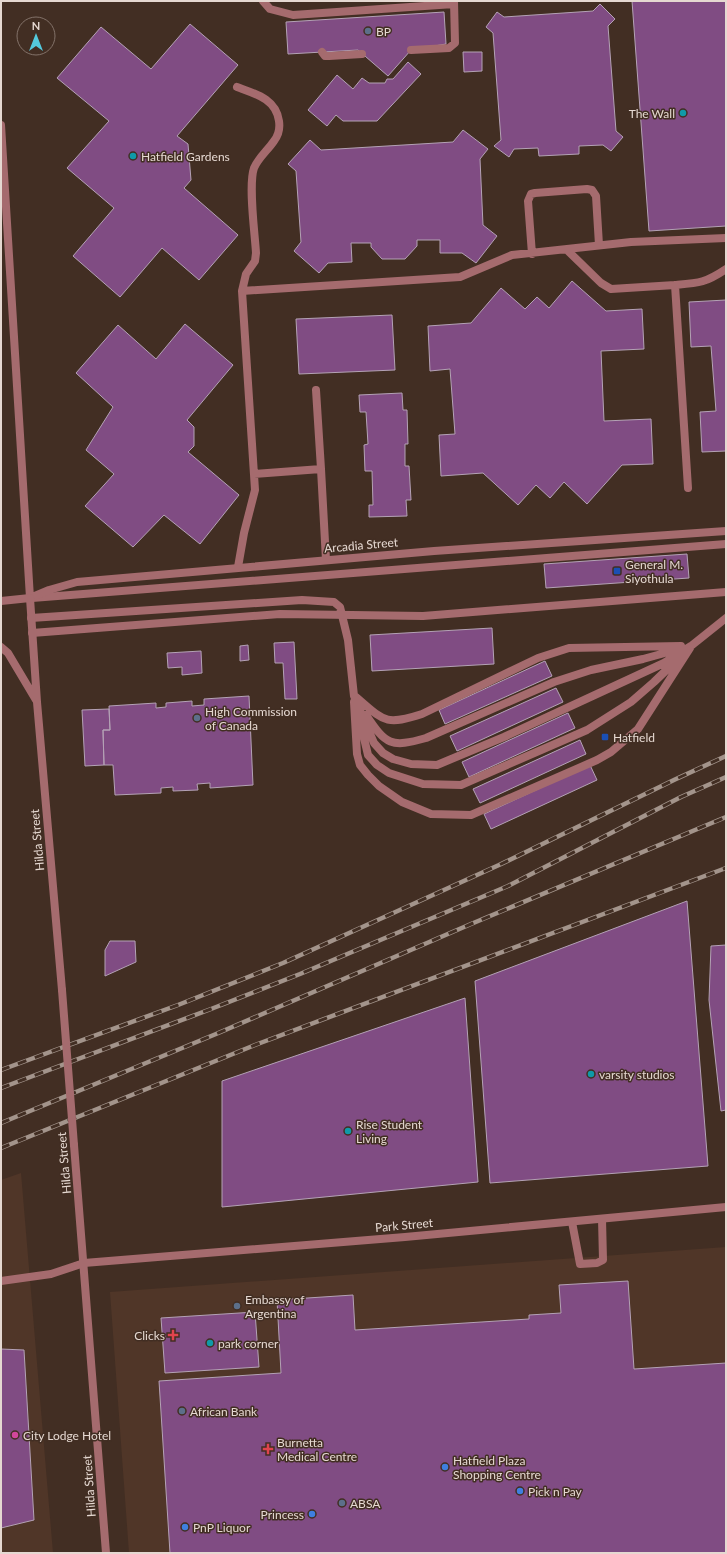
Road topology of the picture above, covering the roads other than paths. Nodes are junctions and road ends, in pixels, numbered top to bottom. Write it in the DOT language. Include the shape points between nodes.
graph roads {
  1 [pos="263,1"];
  2 [pos="454,2"];
  3 [pos="411,50"];
  4 [pos="322,52"];
  5 [pos="362,54"];
  6 [pos="237,87"];
  7 [pos="1,125"];
  8 [pos="3,204"];
  9 [pos="726,238"];
  10 [pos="599,245"];
  11 [pos="567,250"];
  12 [pos="532,254"];
  13 [pos="726,269"];
  14 [pos="675,285"];
  15 [pos="242,291"];
  16 [pos="316,390"];
  17 [pos="321,469"];
  18 [pos="254,474"];
  19 [pos="688,488"];
  20 [pos="726,531"];
  21 [pos="726,544"];
  22 [pos="326,560"];
  23 [pos="238,567"];
  24 [pos="726,592"];
  25 [pos="30,598"];
  26 [pos="1,601"];
  27 [pos="343,615"];
  28 [pos="31,618"];
  29 [pos="726,618"];
  30 [pos="32,633"];
  31 [pos="691,646"];
  32 [pos="1,647"];
  33 [pos="354,696"];
  34 [pos="37,702"];
  35 [pos="726,1207"];
  36 [pos="602,1219"];
  37 [pos="572,1222"];
  38 [pos="84,1263"];
  39 [pos="1,1281"];
  40 [pos="106,1553"];
  1 -- 2 [label="street" via="270,9 280,12 318,16"];
  2 -- 3 [label="street" via="456,39 452,46"];
  4 -- 5 [label="street" via="325,56"];
  6 -- 15 [label="street" via="259,95 272,104 278,114 280,126 275,140 254,169 252,193 256,254 255,261 246,274"];
  7 -- 8 [label="street, Hilda Street"];
  8 -- 25 [label="street, Hilda Street"];
  9 -- 10 [label="street"];
  10 -- 11 [label="street"];
  10 -- 12 [label="street" via="596,196 592,190 535,193 531,194 528,201"];
  11 -- 12 [label="street"];
  11 -- 14 [label="street" via="601,283 611,289"];
  12 -- 15 [label="street" via="512,255 460,277"];
  13 -- 14 [label="street" via="698,283"];
  14 -- 19 [label="street"];
  15 -- 18 [label="street"];
  16 -- 17 [label="street"];
  17 -- 18 [label="street"];
  17 -- 22 [label="street"];
  18 -- 23 [label="street" via="254,497"];
  20 -- 22 [label="street, Arcadia Street"];
  21 -- 25 [label="street"];
  22 -- 23 [label="street, Arcadia Street"];
  23 -- 25 [label="street, Arcadia Street" via="77,582"];
  24 -- 27 [label="street" via="423,616"];
  25 -- 26 [label="street, Arcadia Street"];
  25 -- 28 [label="street, Hilda Street"];
  27 -- 28 [label="street" via="340,607 334,602 302,600"];
  27 -- 30 [label="street" via="280,614"];
  27 -- 33 [label="street"];
  28 -- 30 [label="street, Hilda Street"];
  29 -- 31 [label="street"];
  30 -- 34 [label="street, Hilda Street"];
  31 -- 33 [label="street" via="569,648 538,658 422,714 392,721 381,719"];
  31 -- 33 [label="street" via="591,670 554,682 440,732 398,744 386,740 378,733"];
  31 -- 33 [label="street" via="664,663 437,765 411,764 383,753 374,743"];
  31 -- 33 [label="street" via="630,702 588,730 461,785 423,784 389,773 377,765 368,755"];
  31 -- 33 [label="street" via="638,729 611,752 471,815 431,814 402,802 368,775 360,765 357,754"];
  32 -- 34 [label="street" via="8,653"];
  34 -- 38 [label="street, Hilda Street, bridge"];
  35 -- 36 [label="street, Park Street"];
  36 -- 37 [label="street, Park Street"];
  36 -- 37 [label="street" via="603,1260 597,1263 580,1264"];
  37 -- 38 [label="street, Park Street"];
  38 -- 39 [label="street, Park Street" via="51,1274"];
  38 -- 40 [label="street, Hilda Street"];
}
